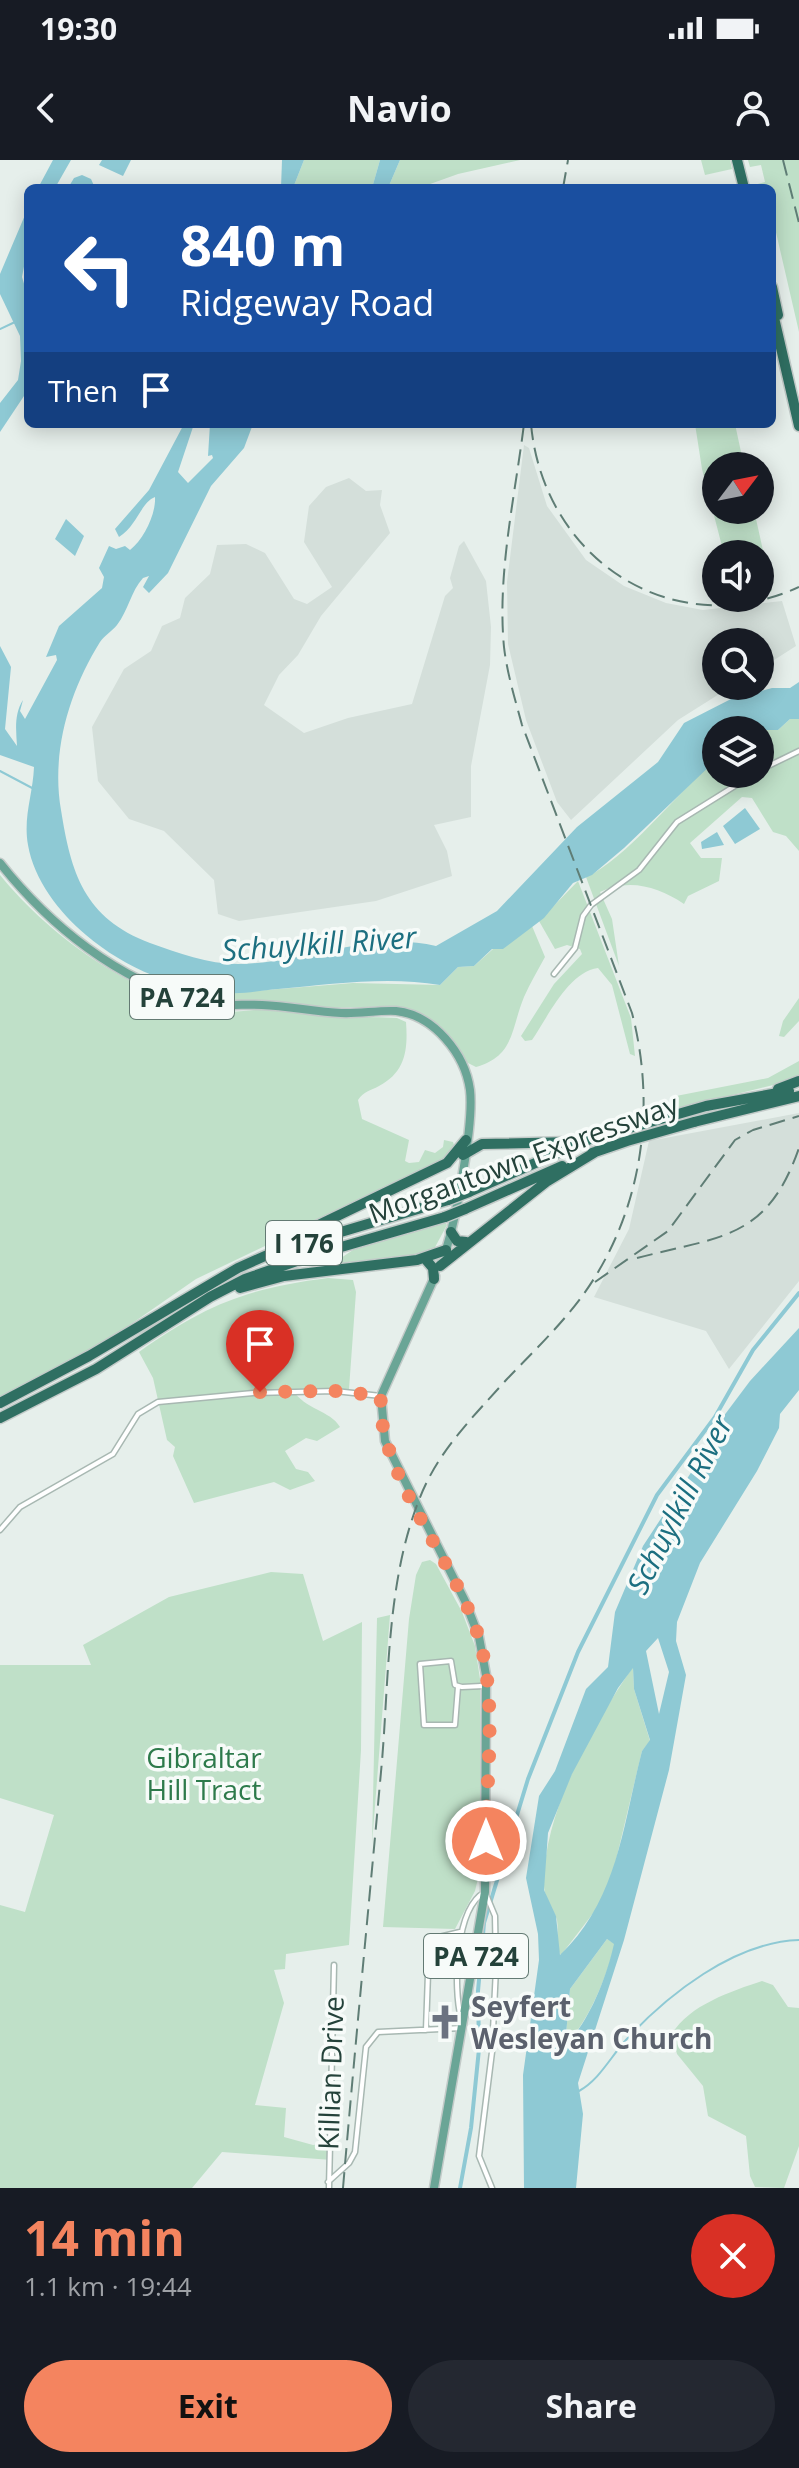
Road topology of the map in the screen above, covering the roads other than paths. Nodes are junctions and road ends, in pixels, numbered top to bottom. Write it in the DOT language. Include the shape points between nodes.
graph roads {
  1 [pos="740,160"];
  2 [pos="745,184"];
  3 [pos="776,304"];
  4 [pos="776,326"];
  5 [pos="799,403"];
  6 [pos="799,426"];
  7 [pos="799,751"];
  8 [pos="774,763"];
  9 [pos="731,788"];
  10 [pos="0,863"];
  11 [pos="554,974"];
  12 [pos="799,1081"];
  13 [pos="799,1090"];
  14 [pos="799,1096"];
  15 [pos="729,1102"];
  16 [pos="799,1103"];
  17 [pos="721,1115"];
  18 [pos="466,1136"];
  19 [pos="597,1136"];
  20 [pos="482,1144"];
  21 [pos="597,1151"];
  22 [pos="463,1155"];
  23 [pos="449,1162"];
  24 [pos="462,1168"];
  25 [pos="451,1232"];
  26 [pos="466,1242"];
  27 [pos="446,1250"];
  28 [pos="421,1260"];
  29 [pos="440,1266"];
  30 [pos="434,1279"];
  31 [pos="169,1306"];
  32 [pos="177,1318"];
  33 [pos="381,1396"];
  34 [pos="0,1403"];
  35 [pos="0,1418"];
  36 [pos="0,1530"];
  37 [pos="484,1686"];
  38 [pos="460,1687"];
  39 [pos="485,1892"];
  40 [pos="460,1932"];
  41 [pos="334,1965"];
  42 [pos="463,2028"];
  43 [pos="426,2030"];
  44 [pos="329,2185"];
  45 [pos="434,2188"];
  46 [pos="492,2188"];
  1 -- 2 [label="highway"];
  3 -- 5 [label="highway"];
  4 -- 6 [label="highway"];
  7 -- 8 [label="street"];
  9 -- 11 [label="street" via="680,820 639,870 591,905 575,948"];
  10 -- 18 [label="main road, PA 724" via="44,911 95,953 130,976 172,993 221,1005 396,1011 418,1018 446,1040 463,1066 470,1091"];
  12 -- 15 [label="highway"];
  13 -- 15 [label="highway"];
  14 -- 17 [label="highway"];
  15 -- 19 [label="highway, Morgantown Expressway / I 176, bridge"];
  16 -- 17 [label="highway"];
  17 -- 21 [label="highway, Morgantown Expressway / I 176, bridge"];
  18 -- 20 [label="highway"];
  18 -- 22 [label="main road, PA 724"];
  18 -- 23 [label="highway"];
  19 -- 20 [label="highway" via="558,1144"];
  19 -- 31 [label="highway, Morgantown Expressway / I 176, bridge" via="448,1200 274,1252"];
  20 -- 22 [label="highway"];
  21 -- 26 [label="highway"];
  21 -- 32 [label="highway, Morgantown Expressway / I 176, bridge" via="445,1217 279,1266"];
  22 -- 24 [label="main road, PA 724"];
  23 -- 24 [label="highway"];
  23 -- 31 [label="highway" via="223,1272"];
  24 -- 25 [label="main road, PA 724"];
  25 -- 26 [label="highway" via="457,1241"];
  25 -- 27 [label="main road, PA 724"];
  26 -- 29 [label="highway"];
  27 -- 28 [label="highway"];
  27 -- 29 [label="main road, PA 724"];
  28 -- 30 [label="highway" via="432,1265"];
  28 -- 32 [label="highway" via="272,1278"];
  29 -- 30 [label="main road, PA 724"];
  30 -- 33 [label="main road, PA 724"];
  31 -- 34 [label="highway, Morgantown Expressway / I 176"];
  32 -- 35 [label="highway, Morgantown Expressway / I 176" via="96,1369"];
  33 -- 36 [label="street" via="253,1393 158,1402 138,1414 113,1454 20,1507"];
  33 -- 37 [label="main road, PA 724" via="385,1441 471,1613 483,1656"];
  37 -- 38 [label="street"];
  37 -- 39 [label="main road, PA 724"];
  38 -- 38 [label="street" via="451,1661 420,1664 424,1725 455,1725"];
  39 -- 40 [label="street"];
  39 -- 42 [label="main road, PA 724"];
  39 -- 46 [label="street" via="495,1916 496,1968 479,2159"];
  40 -- 42 [label="street"];
  40 -- 43 [label="street" via="435,1938 429,1945"];
  41 -- 44 [label="street, Killian Drive"];
  42 -- 43 [label="street"];
  42 -- 45 [label="main road, PA 724"];
  43 -- 44 [label="street" via="378,2032 369,2039 355,2152"];
}
